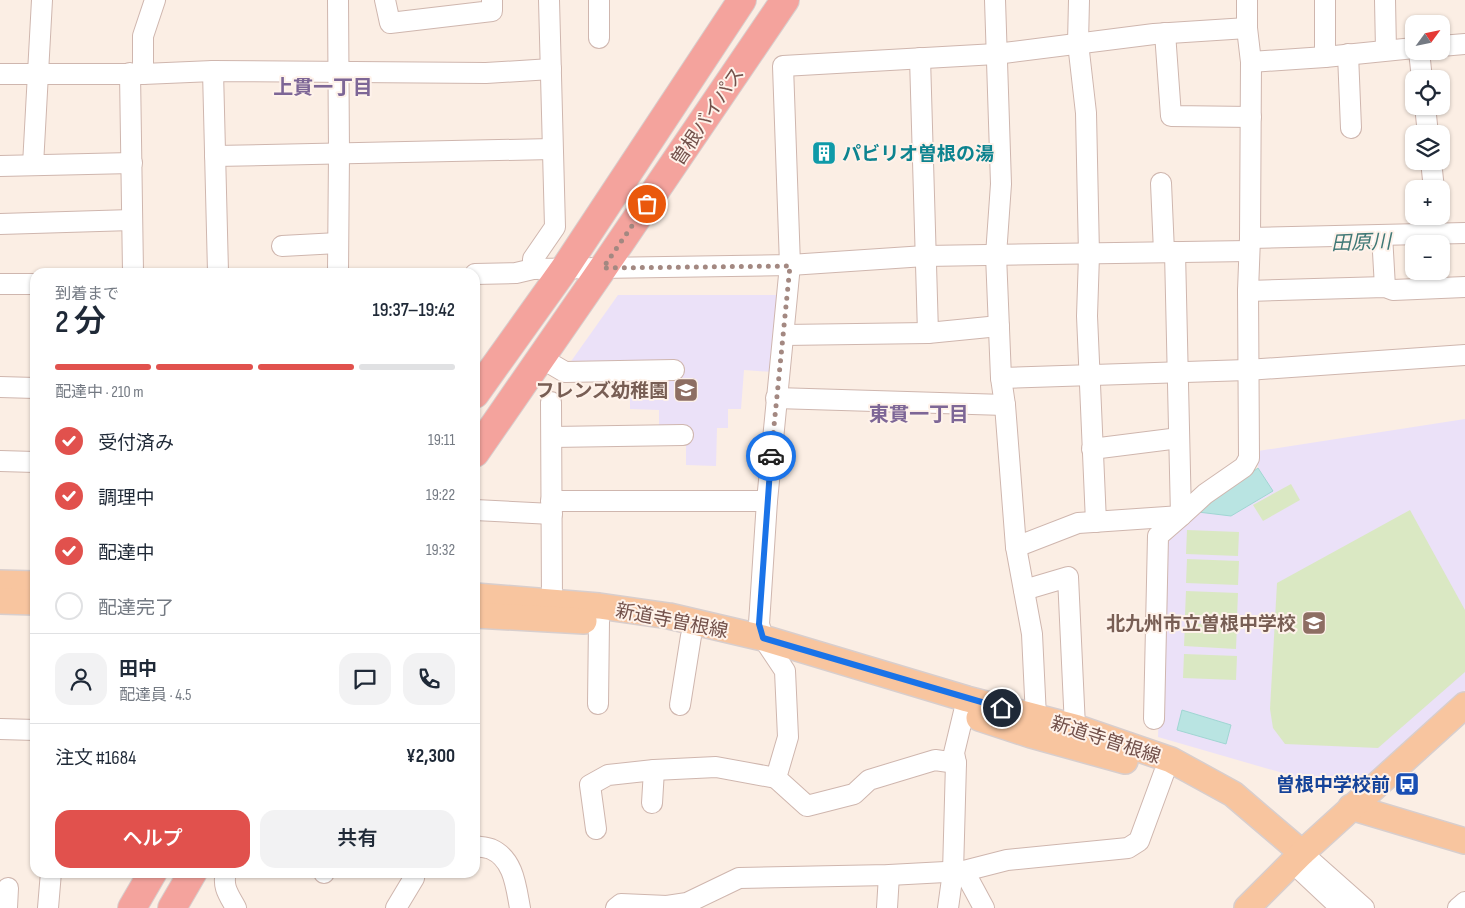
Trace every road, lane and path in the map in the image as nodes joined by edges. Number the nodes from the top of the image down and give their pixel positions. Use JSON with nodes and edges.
{"nodes":[{"id":1,"x":42,"y":0,"type":"edge"},
{"id":2,"x":155,"y":0,"type":"edge"},
{"id":3,"x":338,"y":0,"type":"edge"},
{"id":4,"x":385,"y":0,"type":"edge"},
{"id":5,"x":492,"y":0,"type":"edge"},
{"id":6,"x":549,"y":0,"type":"edge"},
{"id":7,"x":600,"y":0,"type":"edge"},
{"id":8,"x":742,"y":0,"type":"edge"},
{"id":9,"x":785,"y":0,"type":"edge"},
{"id":10,"x":995,"y":0,"type":"edge"},
{"id":11,"x":1079,"y":0,"type":"edge"},
{"id":12,"x":1247,"y":0,"type":"edge"},
{"id":13,"x":1325,"y":0,"type":"edge"},
{"id":14,"x":1385,"y":0,"type":"edge"},
{"id":15,"x":1247,"y":28,"type":"junction"},
{"id":16,"x":1165,"y":33,"type":"junction"},
{"id":17,"x":598,"y":38,"type":"dead end"},
{"id":18,"x":1078,"y":43,"type":"junction"},
{"id":19,"x":1465,"y":44,"type":"edge"},
{"id":20,"x":1450,"y":45,"type":"edge"},
{"id":21,"x":1405,"y":49,"type":"edge"},
{"id":22,"x":1386,"y":50,"type":"junction"},
{"id":23,"x":996,"y":54,"type":"junction"},
{"id":24,"x":1348,"y":54,"type":"junction"},
{"id":25,"x":1325,"y":57,"type":"junction"},
{"id":26,"x":920,"y":58,"type":"junction"},
{"id":27,"x":1251,"y":62,"type":"junction"},
{"id":28,"x":551,"y":69,"type":"junction"},
{"id":29,"x":214,"y":71,"type":"junction"},
{"id":30,"x":338,"y":72,"type":"junction"},
{"id":31,"x":137,"y":73,"type":"junction"},
{"id":32,"x":0,"y":74,"type":"edge"},
{"id":33,"x":38,"y":74,"type":"junction"},
{"id":34,"x":1251,"y":116,"type":"junction"},
{"id":35,"x":1351,"y":128,"type":"dead end"},
{"id":36,"x":552,"y":149,"type":"junction"},
{"id":37,"x":339,"y":153,"type":"junction"},
{"id":38,"x":216,"y":156,"type":"junction"},
{"id":39,"x":132,"y":163,"type":"junction"},
{"id":40,"x":33,"y":165,"type":"junction"},
{"id":41,"x":0,"y":166,"type":"edge"},
{"id":42,"x":1161,"y":183,"type":"dead end"},
{"id":43,"x":132,"y":220,"type":"junction"},
{"id":44,"x":0,"y":224,"type":"edge"},
{"id":45,"x":1438,"y":225,"type":"edge"},
{"id":46,"x":1465,"y":233,"type":"edge"},
{"id":47,"x":1382,"y":235,"type":"junction"},
{"id":48,"x":338,"y":244,"type":"junction"},
{"id":49,"x":1250,"y":245,"type":"junction"},
{"id":50,"x":282,"y":246,"type":"dead end"},
{"id":51,"x":1169,"y":252,"type":"junction"},
{"id":52,"x":996,"y":255,"type":"junction"},
{"id":53,"x":1089,"y":255,"type":"junction"},
{"id":54,"x":925,"y":256,"type":"junction"},
{"id":55,"x":790,"y":266,"type":"junction"},
{"id":56,"x":133,"y":268,"type":"edge"},
{"id":57,"x":218,"y":268,"type":"edge"},
{"id":58,"x":338,"y":268,"type":"edge"},
{"id":59,"x":565,"y":268,"type":"junction"},
{"id":60,"x":603,"y":268,"type":"junction"},
{"id":61,"x":533,"y":269,"type":"junction"},
{"id":62,"x":480,"y":274,"type":"edge"},
{"id":63,"x":0,"y":284,"type":"edge"},
{"id":64,"x":30,"y":284,"type":"edge"},
{"id":65,"x":1385,"y":287,"type":"junction"},
{"id":66,"x":1465,"y":287,"type":"edge"},
{"id":67,"x":1248,"y":291,"type":"junction"},
{"id":68,"x":999,"y":326,"type":"junction"},
{"id":69,"x":928,"y":333,"type":"junction"},
{"id":70,"x":784,"y":335,"type":"junction"},
{"id":71,"x":1465,"y":355,"type":"edge"},
{"id":72,"x":541,"y":358,"type":"junction"},
{"id":73,"x":674,"y":370,"type":"dead end"},
{"id":74,"x":1247,"y":370,"type":"junction"},
{"id":75,"x":1178,"y":372,"type":"junction"},
{"id":76,"x":1089,"y":374,"type":"junction"},
{"id":77,"x":1001,"y":378,"type":"junction"},
{"id":78,"x":0,"y":387,"type":"edge"},
{"id":79,"x":480,"y":387,"type":"edge"},
{"id":80,"x":30,"y":388,"type":"edge"},
{"id":81,"x":776,"y":398,"type":"junction"},
{"id":82,"x":551,"y":402,"type":"dead end"},
{"id":83,"x":1005,"y":405,"type":"junction"},
{"id":84,"x":683,"y":435,"type":"dead end"},
{"id":85,"x":552,"y":437,"type":"junction"},
{"id":86,"x":1179,"y":438,"type":"junction"},
{"id":87,"x":480,"y":446,"type":"edge"},
{"id":88,"x":1092,"y":449,"type":"junction"},
{"id":89,"x":0,"y":461,"type":"edge"},
{"id":90,"x":30,"y":462,"type":"edge"},
{"id":91,"x":767,"y":501,"type":"junction"},
{"id":92,"x":552,"y":507,"type":"junction"},
{"id":93,"x":480,"y":510,"type":"edge"},
{"id":94,"x":1181,"y":516,"type":"junction"},
{"id":95,"x":1096,"y":522,"type":"junction"},
{"id":96,"x":1016,"y":547,"type":"junction"},
{"id":97,"x":0,"y":583,"type":"edge"},
{"id":98,"x":30,"y":584,"type":"edge"},
{"id":99,"x":1024,"y":590,"type":"junction"},
{"id":100,"x":480,"y":596,"type":"edge"},
{"id":101,"x":0,"y":601,"type":"edge"},
{"id":102,"x":30,"y":602,"type":"edge"},
{"id":103,"x":552,"y":602,"type":"junction"},
{"id":104,"x":480,"y":615,"type":"edge"},
{"id":105,"x":599,"y":621,"type":"junction"},
{"id":106,"x":691,"y":636,"type":"junction"},
{"id":107,"x":768,"y":648,"type":"junction"},
{"id":108,"x":598,"y":704,"type":"dead end"},
{"id":109,"x":680,"y":705,"type":"dead end"},
{"id":110,"x":1465,"y":705,"type":"edge"},
{"id":111,"x":966,"y":706,"type":"junction"},
{"id":112,"x":1154,"y":720,"type":"dead end"},
{"id":113,"x":1034,"y":726,"type":"junction"},
{"id":114,"x":1075,"y":727,"type":"junction"},
{"id":115,"x":0,"y":729,"type":"edge"},
{"id":116,"x":30,"y":730,"type":"edge"},
{"id":117,"x":956,"y":764,"type":"junction"},
{"id":118,"x":654,"y":770,"type":"junction"},
{"id":119,"x":1164,"y":773,"type":"junction"},
{"id":120,"x":776,"y":778,"type":"junction"},
{"id":121,"x":652,"y":803,"type":"dead end"},
{"id":122,"x":1351,"y":807,"type":"junction"},
{"id":123,"x":596,"y":829,"type":"dead end"},
{"id":124,"x":1465,"y":841,"type":"edge"},
{"id":125,"x":480,"y":847,"type":"edge"},
{"id":126,"x":1297,"y":858,"type":"junction"},
{"id":127,"x":958,"y":871,"type":"junction"},
{"id":128,"x":889,"y":875,"type":"junction"},
{"id":129,"x":50,"y":878,"type":"edge"},
{"id":130,"x":150,"y":878,"type":"edge"},
{"id":131,"x":190,"y":878,"type":"edge"},
{"id":132,"x":224,"y":878,"type":"edge"},
{"id":133,"x":414,"y":878,"type":"edge"},
{"id":134,"x":8,"y":888,"type":"dead end"},
{"id":135,"x":1465,"y":902,"type":"edge"},
{"id":136,"x":7,"y":908,"type":"edge"},
{"id":137,"x":48,"y":908,"type":"edge"},
{"id":138,"x":132,"y":908,"type":"edge"},
{"id":139,"x":172,"y":908,"type":"edge"},
{"id":140,"x":236,"y":908,"type":"edge"},
{"id":141,"x":396,"y":908,"type":"edge"},
{"id":142,"x":520,"y":908,"type":"edge"},
{"id":143,"x":616,"y":908,"type":"edge"},
{"id":144,"x":887,"y":908,"type":"edge"},
{"id":145,"x":948,"y":908,"type":"edge"},
{"id":146,"x":984,"y":908,"type":"edge"},
{"id":147,"x":1247,"y":908,"type":"edge"},
{"id":148,"x":1341,"y":908,"type":"edge"},
{"id":149,"x":1364,"y":908,"type":"edge"},
{"id":150,"x":1458,"y":908,"type":"edge"}],
"edges":[{"from":1,"to":33,"type":"street"},
{"from":2,"to":31,"type":"street"},
{"from":3,"to":30,"type":"street"},
{"from":4,"to":5,"type":"street"},
{"from":6,"to":28,"type":"street"},
{"from":7,"to":17,"type":"street"},
{"from":8,"to":59,"type":"highway","name":"曽根バイパス"},
{"from":9,"to":60,"type":"highway","name":"曽根バイパス"},
{"from":10,"to":23,"type":"street"},
{"from":11,"to":18,"type":"street"},
{"from":12,"to":15,"type":"street"},
{"from":13,"to":25,"type":"street"},
{"from":14,"to":22,"type":"street"},
{"from":15,"to":16,"type":"street"},
{"from":15,"to":27,"type":"street"},
{"from":16,"to":18,"type":"street"},
{"from":16,"to":34,"type":"street"},
{"from":18,"to":23,"type":"street"},
{"from":18,"to":53,"type":"street"},
{"from":19,"to":20,"type":"street"},
{"from":21,"to":22,"type":"street"},
{"from":22,"to":24,"type":"street"},
{"from":23,"to":26,"type":"street"},
{"from":23,"to":52,"type":"street"},
{"from":24,"to":25,"type":"street"},
{"from":24,"to":35,"type":"street"},
{"from":25,"to":27,"type":"street"},
{"from":26,"to":54,"type":"street"},
{"from":26,"to":55,"type":"street"},
{"from":27,"to":34,"type":"street"},
{"from":28,"to":30,"type":"street"},
{"from":28,"to":36,"type":"street"},
{"from":29,"to":30,"type":"street"},
{"from":29,"to":31,"type":"street"},
{"from":29,"to":38,"type":"street"},
{"from":30,"to":37,"type":"street"},
{"from":31,"to":33,"type":"street"},
{"from":31,"to":39,"type":"street"},
{"from":32,"to":33,"type":"street"},
{"from":33,"to":40,"type":"street"},
{"from":34,"to":49,"type":"street"},
{"from":36,"to":37,"type":"street"},
{"from":36,"to":61,"type":"street"},
{"from":37,"to":38,"type":"street"},
{"from":37,"to":48,"type":"street"},
{"from":38,"to":57,"type":"street"},
{"from":39,"to":40,"type":"street"},
{"from":39,"to":43,"type":"street"},
{"from":40,"to":41,"type":"street"},
{"from":42,"to":51,"type":"street"},
{"from":43,"to":44,"type":"street"},
{"from":43,"to":56,"type":"street"},
{"from":45,"to":46,"type":"street"},
{"from":45,"to":47,"type":"street"},
{"from":47,"to":49,"type":"street"},
{"from":47,"to":65,"type":"street"},
{"from":48,"to":50,"type":"street"},
{"from":48,"to":58,"type":"street"},
{"from":49,"to":51,"type":"street"},
{"from":49,"to":67,"type":"street"},
{"from":51,"to":53,"type":"street"},
{"from":51,"to":75,"type":"street"},
{"from":52,"to":53,"type":"street"},
{"from":52,"to":54,"type":"street"},
{"from":52,"to":68,"type":"street"},
{"from":53,"to":76,"type":"street"},
{"from":54,"to":55,"type":"street"},
{"from":54,"to":69,"type":"street"},
{"from":55,"to":60,"type":"street"},
{"from":55,"to":70,"type":"street"},
{"from":59,"to":60,"type":"street"},
{"from":59,"to":61,"type":"street"},
{"from":59,"to":79,"type":"highway","name":"曽根バイパス"},
{"from":60,"to":72,"type":"highway","name":"曽根バイパス"},
{"from":61,"to":62,"type":"street"},
{"from":63,"to":64,"type":"street"},
{"from":65,"to":66,"type":"street"},
{"from":65,"to":67,"type":"street"},
{"from":67,"to":74,"type":"street"},
{"from":68,"to":69,"type":"street"},
{"from":68,"to":77,"type":"street"},
{"from":69,"to":70,"type":"street"},
{"from":70,"to":81,"type":"street"},
{"from":71,"to":74,"type":"street"},
{"from":72,"to":73,"type":"street"},
{"from":72,"to":87,"type":"highway","name":"曽根バイパス"},
{"from":74,"to":75,"type":"street"},
{"from":74,"to":94,"type":"street"},
{"from":75,"to":76,"type":"street"},
{"from":75,"to":86,"type":"street"},
{"from":76,"to":77,"type":"street"},
{"from":76,"to":88,"type":"street"},
{"from":77,"to":83,"type":"street"},
{"from":78,"to":80,"type":"street"},
{"from":81,"to":83,"type":"street"},
{"from":81,"to":91,"type":"street"},
{"from":82,"to":85,"type":"street"},
{"from":83,"to":96,"type":"street"},
{"from":84,"to":85,"type":"street"},
{"from":85,"to":92,"type":"street"},
{"from":86,"to":88,"type":"street"},
{"from":86,"to":94,"type":"street"},
{"from":88,"to":95,"type":"street"},
{"from":89,"to":90,"type":"street"},
{"from":91,"to":92,"type":"street"},
{"from":91,"to":107,"type":"street"},
{"from":92,"to":93,"type":"street"},
{"from":92,"to":103,"type":"street"},
{"from":94,"to":95,"type":"street"},
{"from":94,"to":112,"type":"street"},
{"from":95,"to":96,"type":"street"},
{"from":96,"to":99,"type":"street"},
{"from":97,"to":98,"type":"main road"},
{"from":99,"to":113,"type":"street"},
{"from":99,"to":114,"type":"street"},
{"from":100,"to":103,"type":"main road","name":"新道寺曽根線"},
{"from":101,"to":102,"type":"main road"},
{"from":103,"to":107,"type":"main road","name":"新道寺曽根線"},
{"from":104,"to":105,"type":"main road","name":"新道寺曽根線"},
{"from":105,"to":106,"type":"main road","name":"新道寺曽根線"},
{"from":105,"to":108,"type":"street"},
{"from":106,"to":107,"type":"main road","name":"新道寺曽根線"},
{"from":106,"to":109,"type":"street"},
{"from":107,"to":111,"type":"main road","name":"新道寺曽根線"},
{"from":107,"to":120,"type":"street"},
{"from":110,"to":122,"type":"main road"},
{"from":111,"to":113,"type":"main road","name":"新道寺曽根線"},
{"from":111,"to":117,"type":"street"},
{"from":113,"to":114,"type":"main road","name":"新道寺曽根線"},
{"from":113,"to":119,"type":"main road","name":"新道寺曽根線"},
{"from":114,"to":126,"type":"main road","name":"新道寺曽根線"},
{"from":115,"to":116,"type":"street"},
{"from":117,"to":120,"type":"street"},
{"from":117,"to":127,"type":"street"},
{"from":118,"to":120,"type":"street"},
{"from":118,"to":121,"type":"street"},
{"from":118,"to":123,"type":"street"},
{"from":119,"to":126,"type":"main road","name":"新道寺曽根線"},
{"from":119,"to":127,"type":"street"},
{"from":122,"to":124,"type":"main road"},
{"from":122,"to":126,"type":"main road"},
{"from":125,"to":142,"type":"street"},
{"from":126,"to":147,"type":"main road"},
{"from":126,"to":148,"type":"street"},
{"from":126,"to":149,"type":"street"},
{"from":127,"to":128,"type":"street"},
{"from":127,"to":145,"type":"street"},
{"from":127,"to":146,"type":"street"},
{"from":128,"to":143,"type":"street"},
{"from":128,"to":144,"type":"street"},
{"from":129,"to":137,"type":"street"},
{"from":130,"to":138,"type":"highway"},
{"from":131,"to":139,"type":"highway"},
{"from":132,"to":140,"type":"street"},
{"from":133,"to":141,"type":"street"},
{"from":134,"to":136,"type":"street"},
{"from":135,"to":150,"type":"street"}]}
